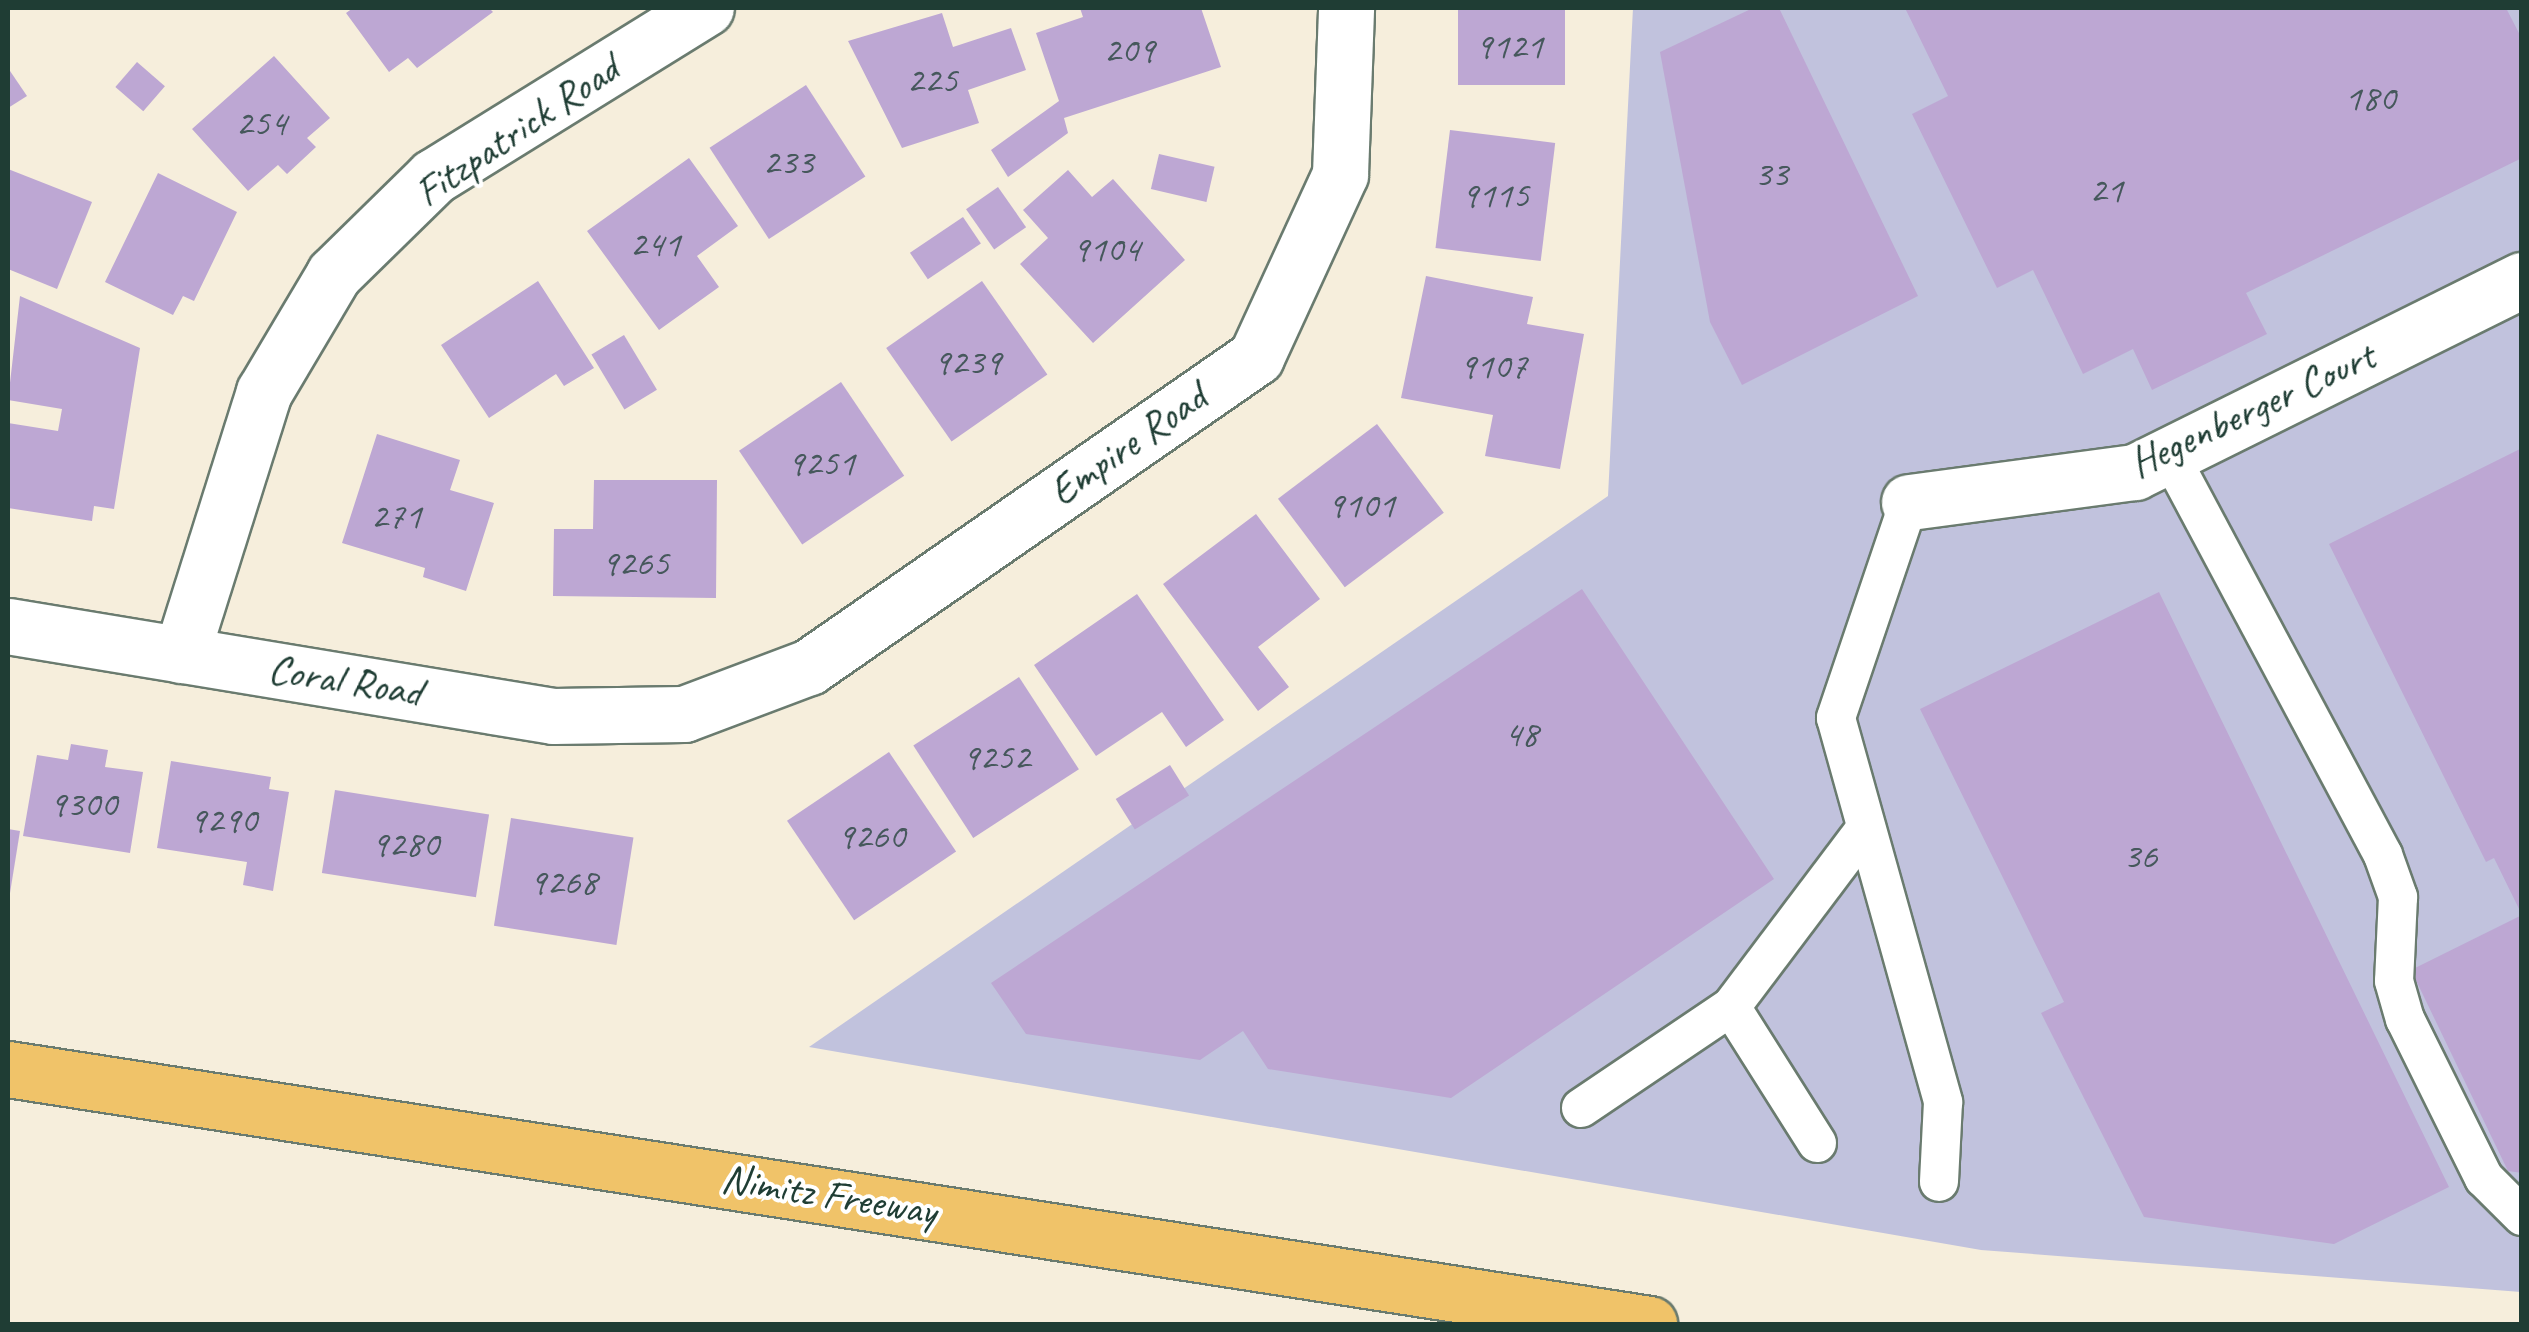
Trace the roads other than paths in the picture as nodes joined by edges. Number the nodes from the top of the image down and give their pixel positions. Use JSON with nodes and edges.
{"nodes":[{"id":1,"x":706,"y":8,"type":"edge"},
{"id":2,"x":1346,"y":8,"type":"edge"},
{"id":3,"x":2522,"y":280,"type":"edge"},
{"id":4,"x":2170,"y":456,"type":"junction"},
{"id":5,"x":1908,"y":502,"type":"joint"},
{"id":6,"x":8,"y":626,"type":"edge"},
{"id":7,"x":181,"y":654,"type":"junction"},
{"id":8,"x":684,"y":714,"type":"joint"},
{"id":9,"x":1866,"y":828,"type":"junction"},
{"id":10,"x":1731,"y":1007,"type":"junction"},
{"id":11,"x":8,"y":1069,"type":"edge"},
{"id":12,"x":1581,"y":1108,"type":"dead end"},
{"id":13,"x":1817,"y":1143,"type":"dead end"},
{"id":14,"x":1939,"y":1182,"type":"dead end"},
{"id":15,"x":2522,"y":1216,"type":"edge"},
{"id":16,"x":1650,"y":1324,"type":"edge"}],
"edges":[{"from":1,"to":7,"type":"street","name":"Fitzpatrick Road"},
{"from":2,"to":8,"type":"street","name":"Empire Road"},
{"from":3,"to":4,"type":"street","name":"Hegenberger Court"},
{"from":4,"to":5,"type":"street","name":"Hegenberger Court"},
{"from":4,"to":15,"type":"lane"},
{"from":5,"to":9,"type":"lane"},
{"from":6,"to":7,"type":"street","name":"Coral Road"},
{"from":7,"to":8,"type":"street","name":"Coral Road"},
{"from":9,"to":10,"type":"lane"},
{"from":9,"to":14,"type":"lane"},
{"from":10,"to":12,"type":"lane"},
{"from":10,"to":13,"type":"lane"},
{"from":11,"to":16,"type":"highway","name":"Nimitz Freeway"}]}
